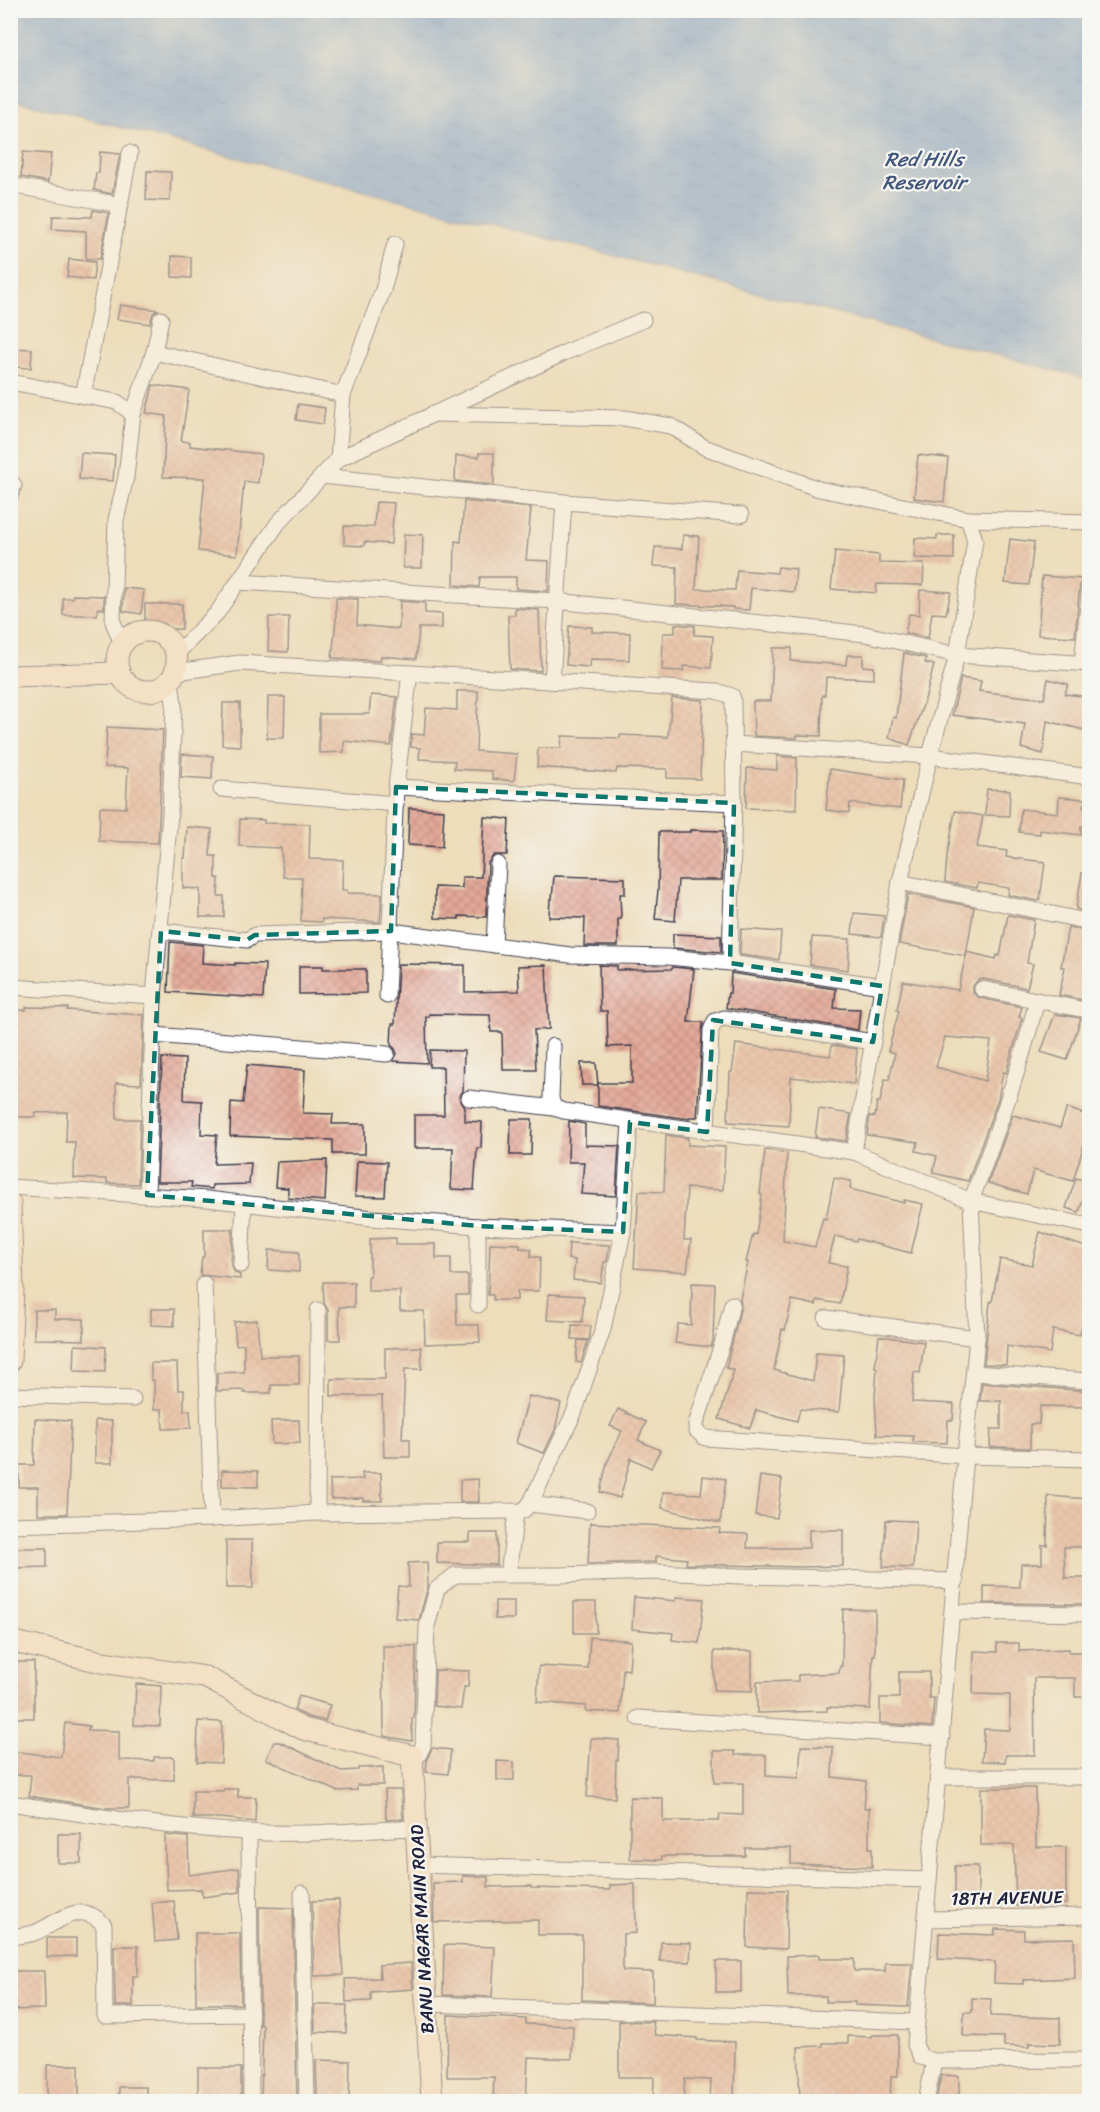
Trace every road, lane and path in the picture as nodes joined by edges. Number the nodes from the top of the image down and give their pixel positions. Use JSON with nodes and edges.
{"nodes":[{"id":1,"x":130,"y":153,"type":"dead end"},
{"id":2,"x":10,"y":185,"type":"edge"},
{"id":3,"x":121,"y":205,"type":"junction"},
{"id":4,"x":395,"y":244,"type":"dead end"},
{"id":5,"x":161,"y":319,"type":"dead end"},
{"id":6,"x":643,"y":320,"type":"dead end"},
{"id":7,"x":154,"y":352,"type":"junction"},
{"id":8,"x":10,"y":382,"type":"edge"},
{"id":9,"x":343,"y":395,"type":"junction"},
{"id":10,"x":84,"y":396,"type":"junction"},
{"id":11,"x":133,"y":414,"type":"junction"},
{"id":12,"x":432,"y":414,"type":"junction"},
{"id":13,"x":338,"y":459,"type":"junction"},
{"id":14,"x":322,"y":476,"type":"junction"},
{"id":15,"x":564,"y":501,"type":"junction"},
{"id":16,"x":1089,"y":513,"type":"edge"},
{"id":17,"x":741,"y":515,"type":"dead end"},
{"id":18,"x":968,"y":519,"type":"junction"},
{"id":19,"x":1089,"y":522,"type":"edge"},
{"id":20,"x":1089,"y":527,"type":"edge"},
{"id":21,"x":238,"y":582,"type":"junction"},
{"id":22,"x":1089,"y":585,"type":"edge"},
{"id":23,"x":556,"y":602,"type":"junction"},
{"id":24,"x":122,"y":644,"type":"junction"},
{"id":25,"x":957,"y":655,"type":"junction"},
{"id":26,"x":1086,"y":664,"type":"edge"},
{"id":27,"x":175,"y":668,"type":"junction"},
{"id":28,"x":119,"y":673,"type":"junction"},
{"id":29,"x":410,"y":673,"type":"junction"},
{"id":30,"x":10,"y":676,"type":"edge"},
{"id":31,"x":552,"y":681,"type":"junction"},
{"id":32,"x":733,"y":744,"type":"junction"},
{"id":33,"x":930,"y":756,"type":"junction"},
{"id":34,"x":1089,"y":777,"type":"edge"},
{"id":35,"x":396,"y":787,"type":"junction"},
{"id":36,"x":221,"y":789,"type":"dead end"},
{"id":37,"x":734,"y":803,"type":"junction"},
{"id":38,"x":396,"y":804,"type":"junction"},
{"id":39,"x":498,"y":864,"type":"dead end"},
{"id":40,"x":900,"y":882,"type":"junction"},
{"id":41,"x":1089,"y":922,"type":"edge"},
{"id":42,"x":161,"y":931,"type":"junction"},
{"id":43,"x":391,"y":931,"type":"junction"},
{"id":44,"x":494,"y":945,"type":"junction"},
{"id":45,"x":730,"y":963,"type":"junction"},
{"id":46,"x":882,"y":986,"type":"junction"},
{"id":47,"x":10,"y":987,"type":"edge"},
{"id":48,"x":982,"y":989,"type":"dead end"},
{"id":49,"x":154,"y":996,"type":"junction"},
{"id":50,"x":387,"y":996,"type":"dead end"},
{"id":51,"x":1037,"y":1000,"type":"junction"},
{"id":52,"x":1080,"y":1009,"type":"dead end"},
{"id":53,"x":153,"y":1035,"type":"junction"},
{"id":54,"x":873,"y":1042,"type":"junction"},
{"id":55,"x":553,"y":1046,"type":"dead end"},
{"id":56,"x":387,"y":1054,"type":"dead end"},
{"id":57,"x":470,"y":1098,"type":"dead end"},
{"id":58,"x":554,"y":1108,"type":"junction"},
{"id":59,"x":630,"y":1122,"type":"junction"},
{"id":60,"x":707,"y":1132,"type":"junction"},
{"id":61,"x":854,"y":1152,"type":"junction"},
{"id":62,"x":10,"y":1187,"type":"edge"},
{"id":63,"x":147,"y":1195,"type":"junction"},
{"id":64,"x":971,"y":1201,"type":"junction"},
{"id":65,"x":244,"y":1203,"type":"junction"},
{"id":66,"x":11,"y":1205,"type":"edge"},
{"id":67,"x":478,"y":1226,"type":"junction"},
{"id":68,"x":1089,"y":1226,"type":"edge"},
{"id":69,"x":623,"y":1232,"type":"junction"},
{"id":70,"x":241,"y":1265,"type":"dead end"},
{"id":71,"x":204,"y":1284,"type":"dead end"},
{"id":72,"x":12,"y":1289,"type":"edge"},
{"id":73,"x":732,"y":1304,"type":"dead end"},
{"id":74,"x":478,"y":1305,"type":"dead end"},
{"id":75,"x":318,"y":1310,"type":"dead end"},
{"id":76,"x":826,"y":1318,"type":"dead end"},
{"id":77,"x":977,"y":1338,"type":"junction"},
{"id":78,"x":10,"y":1361,"type":"edge"},
{"id":79,"x":974,"y":1373,"type":"junction"},
{"id":80,"x":1089,"y":1381,"type":"edge"},
{"id":81,"x":10,"y":1395,"type":"edge"},
{"id":82,"x":133,"y":1399,"type":"dead end"},
{"id":83,"x":965,"y":1456,"type":"junction"},
{"id":84,"x":1089,"y":1459,"type":"edge"},
{"id":85,"x":530,"y":1504,"type":"junction"},
{"id":86,"x":587,"y":1511,"type":"dead end"},
{"id":87,"x":516,"y":1512,"type":"junction"},
{"id":88,"x":317,"y":1513,"type":"junction"},
{"id":89,"x":212,"y":1519,"type":"junction"},
{"id":90,"x":10,"y":1525,"type":"edge"},
{"id":91,"x":508,"y":1575,"type":"junction"},
{"id":92,"x":956,"y":1581,"type":"junction"},
{"id":93,"x":953,"y":1612,"type":"junction"},
{"id":94,"x":1089,"y":1614,"type":"edge"},
{"id":95,"x":10,"y":1641,"type":"edge"},
{"id":96,"x":638,"y":1719,"type":"dead end"},
{"id":97,"x":942,"y":1737,"type":"junction"},
{"id":98,"x":412,"y":1756,"type":"junction"},
{"id":99,"x":939,"y":1777,"type":"junction"},
{"id":100,"x":1089,"y":1777,"type":"edge"},
{"id":101,"x":10,"y":1803,"type":"edge"},
{"id":102,"x":416,"y":1828,"type":"junction"},
{"id":103,"x":249,"y":1833,"type":"junction"},
{"id":104,"x":418,"y":1865,"type":"junction"},
{"id":105,"x":930,"y":1880,"type":"junction"},
{"id":106,"x":302,"y":1893,"type":"dead end"},
{"id":107,"x":1089,"y":1916,"type":"edge"},
{"id":108,"x":926,"y":1919,"type":"junction"},
{"id":109,"x":10,"y":1937,"type":"edge"},
{"id":110,"x":426,"y":2004,"type":"junction"},
{"id":111,"x":251,"y":2014,"type":"junction"},
{"id":112,"x":917,"y":2022,"type":"junction"},
{"id":113,"x":1089,"y":2060,"type":"edge"},
{"id":114,"x":934,"y":2061,"type":"junction"},
{"id":115,"x":251,"y":2102,"type":"edge"},
{"id":116,"x":307,"y":2102,"type":"edge"},
{"id":117,"x":432,"y":2102,"type":"edge"},
{"id":118,"x":926,"y":2102,"type":"edge"}],
"edges":[{"from":1,"to":3,"type":"street"},
{"from":2,"to":3,"type":"street"},
{"from":3,"to":10,"type":"street"},
{"from":4,"to":9,"type":"street"},
{"from":5,"to":7,"type":"street"},
{"from":6,"to":12,"type":"street"},
{"from":7,"to":9,"type":"street"},
{"from":7,"to":11,"type":"street"},
{"from":8,"to":10,"type":"street"},
{"from":9,"to":13,"type":"street"},
{"from":10,"to":11,"type":"street"},
{"from":11,"to":24,"type":"street"},
{"from":12,"to":13,"type":"street"},
{"from":12,"to":18,"type":"street"},
{"from":13,"to":14,"type":"street"},
{"from":14,"to":15,"type":"street"},
{"from":14,"to":21,"type":"street"},
{"from":15,"to":17,"type":"street"},
{"from":15,"to":23,"type":"street"},
{"from":16,"to":19,"type":"street"},
{"from":18,"to":19,"type":"street"},
{"from":18,"to":25,"type":"street"},
{"from":19,"to":20,"type":"street"},
{"from":21,"to":23,"type":"street"},
{"from":21,"to":27,"type":"street"},
{"from":22,"to":26,"type":"street"},
{"from":23,"to":25,"type":"street"},
{"from":23,"to":31,"type":"street"},
{"from":24,"to":27,"type":"street"},
{"from":24,"to":28,"type":"street"},
{"from":25,"to":26,"type":"street"},
{"from":25,"to":33,"type":"street"},
{"from":27,"to":28,"type":"street"},
{"from":27,"to":29,"type":"street"},
{"from":27,"to":42,"type":"street"},
{"from":28,"to":30,"type":"street"},
{"from":29,"to":31,"type":"street"},
{"from":29,"to":35,"type":"street"},
{"from":31,"to":32,"type":"street"},
{"from":32,"to":33,"type":"street"},
{"from":32,"to":37,"type":"street"},
{"from":33,"to":34,"type":"street"},
{"from":33,"to":40,"type":"street"},
{"from":35,"to":37,"type":"street"},
{"from":35,"to":38,"type":"street"},
{"from":36,"to":38,"type":"street"},
{"from":37,"to":45,"type":"street"},
{"from":38,"to":43,"type":"street"},
{"from":39,"to":44,"type":"street"},
{"from":40,"to":41,"type":"street"},
{"from":40,"to":46,"type":"street"},
{"from":42,"to":43,"type":"street"},
{"from":42,"to":49,"type":"street"},
{"from":43,"to":44,"type":"street"},
{"from":43,"to":50,"type":"street"},
{"from":44,"to":45,"type":"street"},
{"from":45,"to":46,"type":"street"},
{"from":46,"to":54,"type":"street"},
{"from":47,"to":49,"type":"street"},
{"from":48,"to":51,"type":"street"},
{"from":49,"to":53,"type":"street"},
{"from":51,"to":52,"type":"street"},
{"from":51,"to":64,"type":"street"},
{"from":53,"to":56,"type":"street"},
{"from":53,"to":63,"type":"street"},
{"from":54,"to":60,"type":"street"},
{"from":54,"to":61,"type":"street"},
{"from":55,"to":58,"type":"street"},
{"from":57,"to":58,"type":"street"},
{"from":58,"to":59,"type":"street"},
{"from":59,"to":60,"type":"street"},
{"from":59,"to":69,"type":"street"},
{"from":60,"to":61,"type":"street"},
{"from":61,"to":64,"type":"street"},
{"from":62,"to":63,"type":"street"},
{"from":63,"to":65,"type":"street"},
{"from":64,"to":68,"type":"street"},
{"from":64,"to":77,"type":"street"},
{"from":65,"to":67,"type":"street"},
{"from":65,"to":70,"type":"street"},
{"from":66,"to":72,"type":"street"},
{"from":67,"to":69,"type":"street"},
{"from":67,"to":74,"type":"street"},
{"from":69,"to":85,"type":"street"},
{"from":71,"to":89,"type":"street"},
{"from":72,"to":78,"type":"street"},
{"from":73,"to":83,"type":"street"},
{"from":75,"to":88,"type":"street"},
{"from":76,"to":77,"type":"street"},
{"from":77,"to":79,"type":"street"},
{"from":79,"to":80,"type":"street"},
{"from":79,"to":83,"type":"street"},
{"from":81,"to":82,"type":"street"},
{"from":83,"to":84,"type":"street"},
{"from":83,"to":92,"type":"street"},
{"from":85,"to":86,"type":"street"},
{"from":85,"to":87,"type":"street"},
{"from":87,"to":88,"type":"street"},
{"from":87,"to":91,"type":"street"},
{"from":88,"to":89,"type":"street"},
{"from":89,"to":90,"type":"street"},
{"from":91,"to":92,"type":"street"},
{"from":91,"to":98,"type":"street"},
{"from":92,"to":93,"type":"street"},
{"from":93,"to":94,"type":"street"},
{"from":93,"to":97,"type":"street"},
{"from":95,"to":98,"type":"street"},
{"from":96,"to":97,"type":"street"},
{"from":97,"to":99,"type":"street"},
{"from":98,"to":102,"type":"street","name":"BANU NAGAR MAIN ROAD"},
{"from":99,"to":100,"type":"street"},
{"from":99,"to":105,"type":"street"},
{"from":101,"to":103,"type":"street"},
{"from":102,"to":103,"type":"street"},
{"from":102,"to":104,"type":"street","name":"BANU NAGAR MAIN ROAD"},
{"from":103,"to":111,"type":"street"},
{"from":104,"to":105,"type":"street"},
{"from":104,"to":110,"type":"street","name":"BANU NAGAR MAIN ROAD"},
{"from":105,"to":108,"type":"street"},
{"from":106,"to":116,"type":"street"},
{"from":107,"to":108,"type":"street","name":"18TH AVENUE"},
{"from":108,"to":112,"type":"street"},
{"from":109,"to":111,"type":"street"},
{"from":110,"to":112,"type":"street"},
{"from":110,"to":117,"type":"street","name":"BANU NAGAR MAIN ROAD"},
{"from":111,"to":115,"type":"street"},
{"from":112,"to":114,"type":"street"},
{"from":113,"to":114,"type":"street"},
{"from":114,"to":118,"type":"street"}]}
